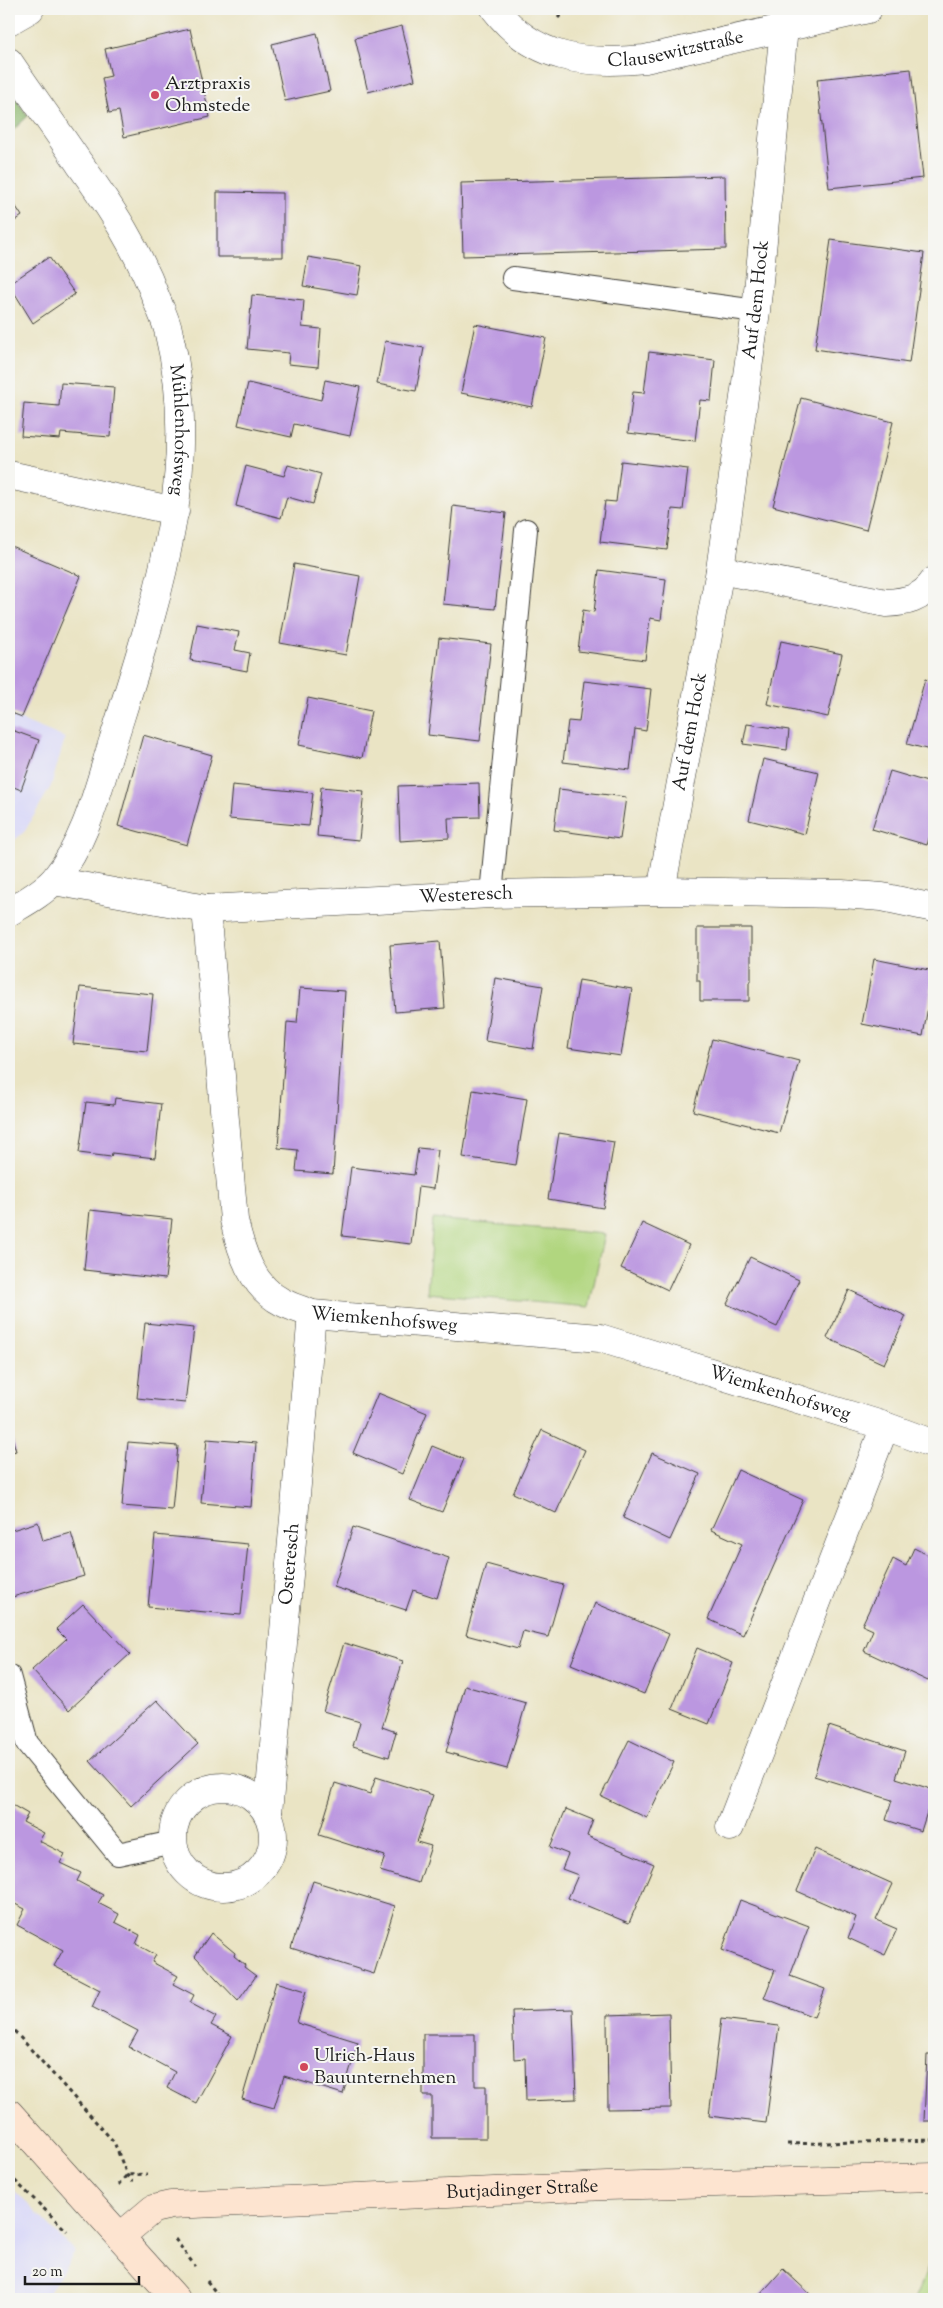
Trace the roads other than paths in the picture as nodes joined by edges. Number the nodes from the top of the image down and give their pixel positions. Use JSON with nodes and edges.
{"nodes":[{"id":1,"x":30,"y":9,"type":"edge"},
{"id":2,"x":495,"y":9,"type":"edge"},
{"id":3,"x":868,"y":9,"type":"edge"},
{"id":4,"x":9,"y":21,"type":"edge"},
{"id":5,"x":784,"y":28,"type":"junction"},
{"id":6,"x":9,"y":62,"type":"edge"},
{"id":7,"x":513,"y":278,"type":"dead end"},
{"id":8,"x":756,"y":311,"type":"junction"},
{"id":9,"x":9,"y":475,"type":"edge"},
{"id":10,"x":175,"y":511,"type":"junction"},
{"id":11,"x":526,"y":530,"type":"dead end"},
{"id":12,"x":720,"y":570,"type":"junction"},
{"id":13,"x":934,"y":581,"type":"edge"},
{"id":14,"x":54,"y":881,"type":"junction"},
{"id":15,"x":661,"y":891,"type":"junction"},
{"id":16,"x":491,"y":894,"type":"junction"},
{"id":17,"x":934,"y":908,"type":"edge"},
{"id":18,"x":206,"y":909,"type":"junction"},
{"id":19,"x":9,"y":912,"type":"edge"},
{"id":20,"x":312,"y":1314,"type":"junction"},
{"id":21,"x":885,"y":1426,"type":"junction"},
{"id":22,"x":934,"y":1444,"type":"edge"},
{"id":23,"x":9,"y":1676,"type":"edge"},
{"id":24,"x":268,"y":1813,"type":"junction"},
{"id":25,"x":730,"y":1827,"type":"dead end"},
{"id":26,"x":173,"y":1842,"type":"junction"},
{"id":27,"x":9,"y":2113,"type":"edge"},
{"id":28,"x":934,"y":2177,"type":"edge"},
{"id":29,"x":121,"y":2236,"type":"junction"},
{"id":30,"x":176,"y":2299,"type":"edge"}],
"edges":[{"from":1,"to":4,"type":"street"},
{"from":2,"to":5,"type":"street","name":"Clausewitzstraße"},
{"from":3,"to":5,"type":"street","name":"Clausewitzstraße"},
{"from":5,"to":8,"type":"street","name":"Auf dem Hock"},
{"from":6,"to":10,"type":"street","name":"Mühlenhofsweg"},
{"from":7,"to":8,"type":"lane"},
{"from":8,"to":12,"type":"street","name":"Auf dem Hock"},
{"from":9,"to":10,"type":"street"},
{"from":10,"to":14,"type":"street","name":"Mühlenhofsweg"},
{"from":11,"to":16,"type":"lane"},
{"from":12,"to":13,"type":"street"},
{"from":12,"to":15,"type":"street","name":"Auf dem Hock"},
{"from":14,"to":18,"type":"street","name":"Westeresch"},
{"from":14,"to":19,"type":"street"},
{"from":15,"to":16,"type":"street","name":"Westeresch"},
{"from":15,"to":17,"type":"street","name":"Westeresch"},
{"from":16,"to":18,"type":"street","name":"Westeresch"},
{"from":18,"to":20,"type":"street","name":"Wiemkenhofsweg"},
{"from":20,"to":21,"type":"street","name":"Wiemkenhofsweg"},
{"from":20,"to":24,"type":"street","name":"Osteresch"},
{"from":21,"to":22,"type":"street","name":"Wiemkenhofsweg"},
{"from":21,"to":25,"type":"street"},
{"from":23,"to":26,"type":"lane"},
{"from":24,"to":26,"type":"street"},
{"from":24,"to":26,"type":"street","name":"Osteresch"},
{"from":27,"to":29,"type":"street"},
{"from":28,"to":29,"type":"street","name":"Butjadinger Straße"},
{"from":29,"to":30,"type":"street"}]}
